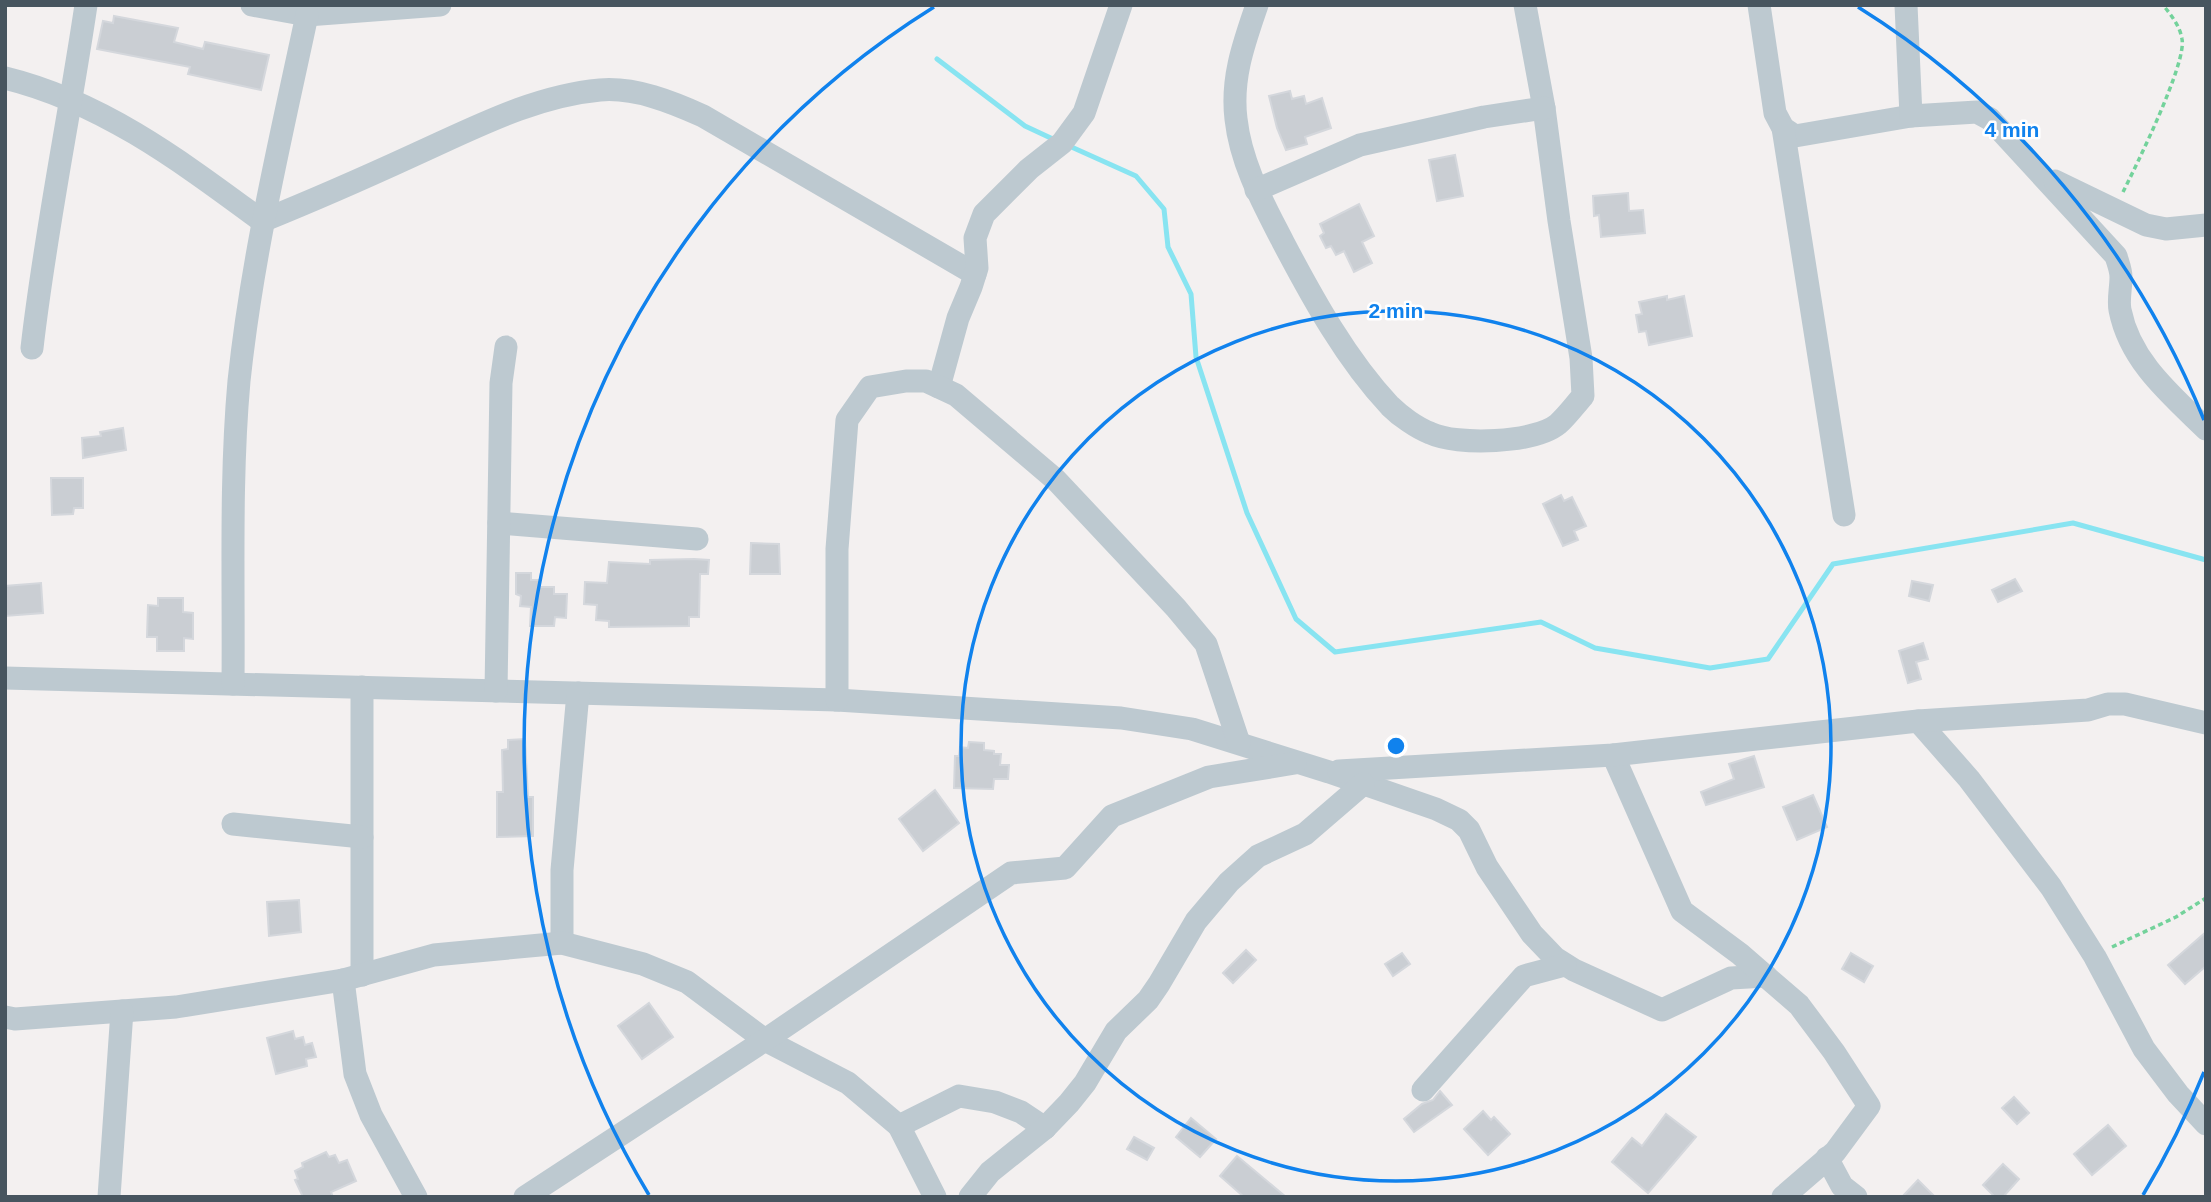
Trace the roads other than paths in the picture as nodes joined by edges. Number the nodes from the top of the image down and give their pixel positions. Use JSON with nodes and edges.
{"nodes":[{"id":1,"x":86,"y":5,"type":"edge"},
{"id":2,"x":253,"y":5,"type":"edge"},
{"id":3,"x":440,"y":5,"type":"edge"},
{"id":4,"x":1121,"y":5,"type":"edge"},
{"id":5,"x":1257,"y":5,"type":"edge"},
{"id":6,"x":1525,"y":5,"type":"edge"},
{"id":7,"x":1759,"y":5,"type":"edge"},
{"id":8,"x":1906,"y":5,"type":"edge"},
{"id":9,"x":306,"y":15,"type":"junction"},
{"id":10,"x":5,"y":78,"type":"edge"},
{"id":11,"x":72,"y":100,"type":"junction"},
{"id":12,"x":1544,"y":108,"type":"junction"},
{"id":13,"x":1911,"y":116,"type":"junction"},
{"id":14,"x":1783,"y":128,"type":"junction"},
{"id":15,"x":2043,"y":174,"type":"junction"},
{"id":16,"x":1256,"y":190,"type":"junction"},
{"id":17,"x":262,"y":221,"type":"junction"},
{"id":18,"x":2206,"y":225,"type":"edge"},
{"id":19,"x":975,"y":274,"type":"junction"},
{"id":20,"x":32,"y":348,"type":"dead end"},
{"id":21,"x":506,"y":348,"type":"dead end"},
{"id":22,"x":939,"y":387,"type":"junction"},
{"id":23,"x":2206,"y":429,"type":"edge"},
{"id":24,"x":1844,"y":515,"type":"dead end"},
{"id":25,"x":499,"y":523,"type":"junction"},
{"id":26,"x":697,"y":539,"type":"dead end"},
{"id":27,"x":5,"y":678,"type":"edge"},
{"id":28,"x":233,"y":684,"type":"junction"},
{"id":29,"x":362,"y":687,"type":"junction"},
{"id":30,"x":496,"y":691,"type":"junction"},
{"id":31,"x":578,"y":693,"type":"junction"},
{"id":32,"x":837,"y":699,"type":"junction"},
{"id":33,"x":1918,"y":721,"type":"junction"},
{"id":34,"x":2206,"y":723,"type":"edge"},
{"id":35,"x":1239,"y":743,"type":"junction"},
{"id":36,"x":1613,"y":755,"type":"junction"},
{"id":37,"x":1299,"y":762,"type":"junction"},
{"id":38,"x":1329,"y":772,"type":"junction"},
{"id":39,"x":1363,"y":783,"type":"junction"},
{"id":40,"x":233,"y":824,"type":"dead end"},
{"id":41,"x":362,"y":837,"type":"junction"},
{"id":42,"x":562,"y":943,"type":"junction"},
{"id":43,"x":1565,"y":965,"type":"junction"},
{"id":44,"x":1766,"y":976,"type":"junction"},
{"id":45,"x":352,"y":978,"type":"junction"},
{"id":46,"x":122,"y":1011,"type":"junction"},
{"id":47,"x":5,"y":1017,"type":"edge"},
{"id":48,"x":765,"y":1040,"type":"junction"},
{"id":49,"x":1423,"y":1090,"type":"dead end"},
{"id":50,"x":2206,"y":1124,"type":"edge"},
{"id":51,"x":899,"y":1126,"type":"junction"},
{"id":52,"x":1045,"y":1128,"type":"junction"},
{"id":53,"x":1827,"y":1158,"type":"junction"},
{"id":54,"x":109,"y":1197,"type":"edge"},
{"id":55,"x":416,"y":1197,"type":"edge"},
{"id":56,"x":526,"y":1197,"type":"edge"},
{"id":57,"x":935,"y":1197,"type":"edge"},
{"id":58,"x":971,"y":1197,"type":"edge"},
{"id":59,"x":1783,"y":1197,"type":"edge"},
{"id":60,"x":1856,"y":1197,"type":"edge"}],
"edges":[{"from":1,"to":11,"type":"street"},
{"from":2,"to":9,"type":"street"},
{"from":3,"to":9,"type":"street"},
{"from":4,"to":19,"type":"street"},
{"from":5,"to":16,"type":"street"},
{"from":6,"to":12,"type":"street"},
{"from":7,"to":14,"type":"street"},
{"from":8,"to":13,"type":"street"},
{"from":9,"to":17,"type":"street"},
{"from":10,"to":11,"type":"street"},
{"from":11,"to":17,"type":"street"},
{"from":11,"to":20,"type":"street"},
{"from":12,"to":16,"type":"street"},
{"from":12,"to":16,"type":"street"},
{"from":13,"to":14,"type":"street"},
{"from":13,"to":15,"type":"street"},
{"from":14,"to":24,"type":"street"},
{"from":15,"to":18,"type":"street"},
{"from":15,"to":23,"type":"street"},
{"from":17,"to":19,"type":"street"},
{"from":17,"to":28,"type":"street"},
{"from":19,"to":22,"type":"street"},
{"from":21,"to":25,"type":"street"},
{"from":22,"to":32,"type":"street"},
{"from":22,"to":35,"type":"street"},
{"from":25,"to":26,"type":"street"},
{"from":25,"to":30,"type":"street"},
{"from":27,"to":28,"type":"street"},
{"from":28,"to":29,"type":"street"},
{"from":29,"to":30,"type":"street"},
{"from":29,"to":41,"type":"street"},
{"from":30,"to":31,"type":"street"},
{"from":31,"to":32,"type":"street"},
{"from":31,"to":42,"type":"street"},
{"from":32,"to":35,"type":"street"},
{"from":33,"to":34,"type":"street"},
{"from":33,"to":36,"type":"street"},
{"from":33,"to":50,"type":"street"},
{"from":35,"to":37,"type":"street"},
{"from":36,"to":38,"type":"street"},
{"from":36,"to":44,"type":"street"},
{"from":37,"to":38,"type":"street"},
{"from":37,"to":48,"type":"street"},
{"from":38,"to":39,"type":"street"},
{"from":39,"to":43,"type":"street"},
{"from":39,"to":52,"type":"street"},
{"from":40,"to":41,"type":"street"},
{"from":41,"to":45,"type":"street"},
{"from":42,"to":45,"type":"street"},
{"from":42,"to":48,"type":"street"},
{"from":43,"to":44,"type":"street"},
{"from":43,"to":49,"type":"street"},
{"from":44,"to":53,"type":"street"},
{"from":45,"to":46,"type":"street"},
{"from":45,"to":55,"type":"street"},
{"from":46,"to":47,"type":"street"},
{"from":46,"to":54,"type":"street"},
{"from":48,"to":51,"type":"street"},
{"from":48,"to":56,"type":"street"},
{"from":51,"to":52,"type":"street"},
{"from":51,"to":57,"type":"street"},
{"from":52,"to":58,"type":"street"},
{"from":53,"to":59,"type":"street"},
{"from":53,"to":60,"type":"street"}]}
